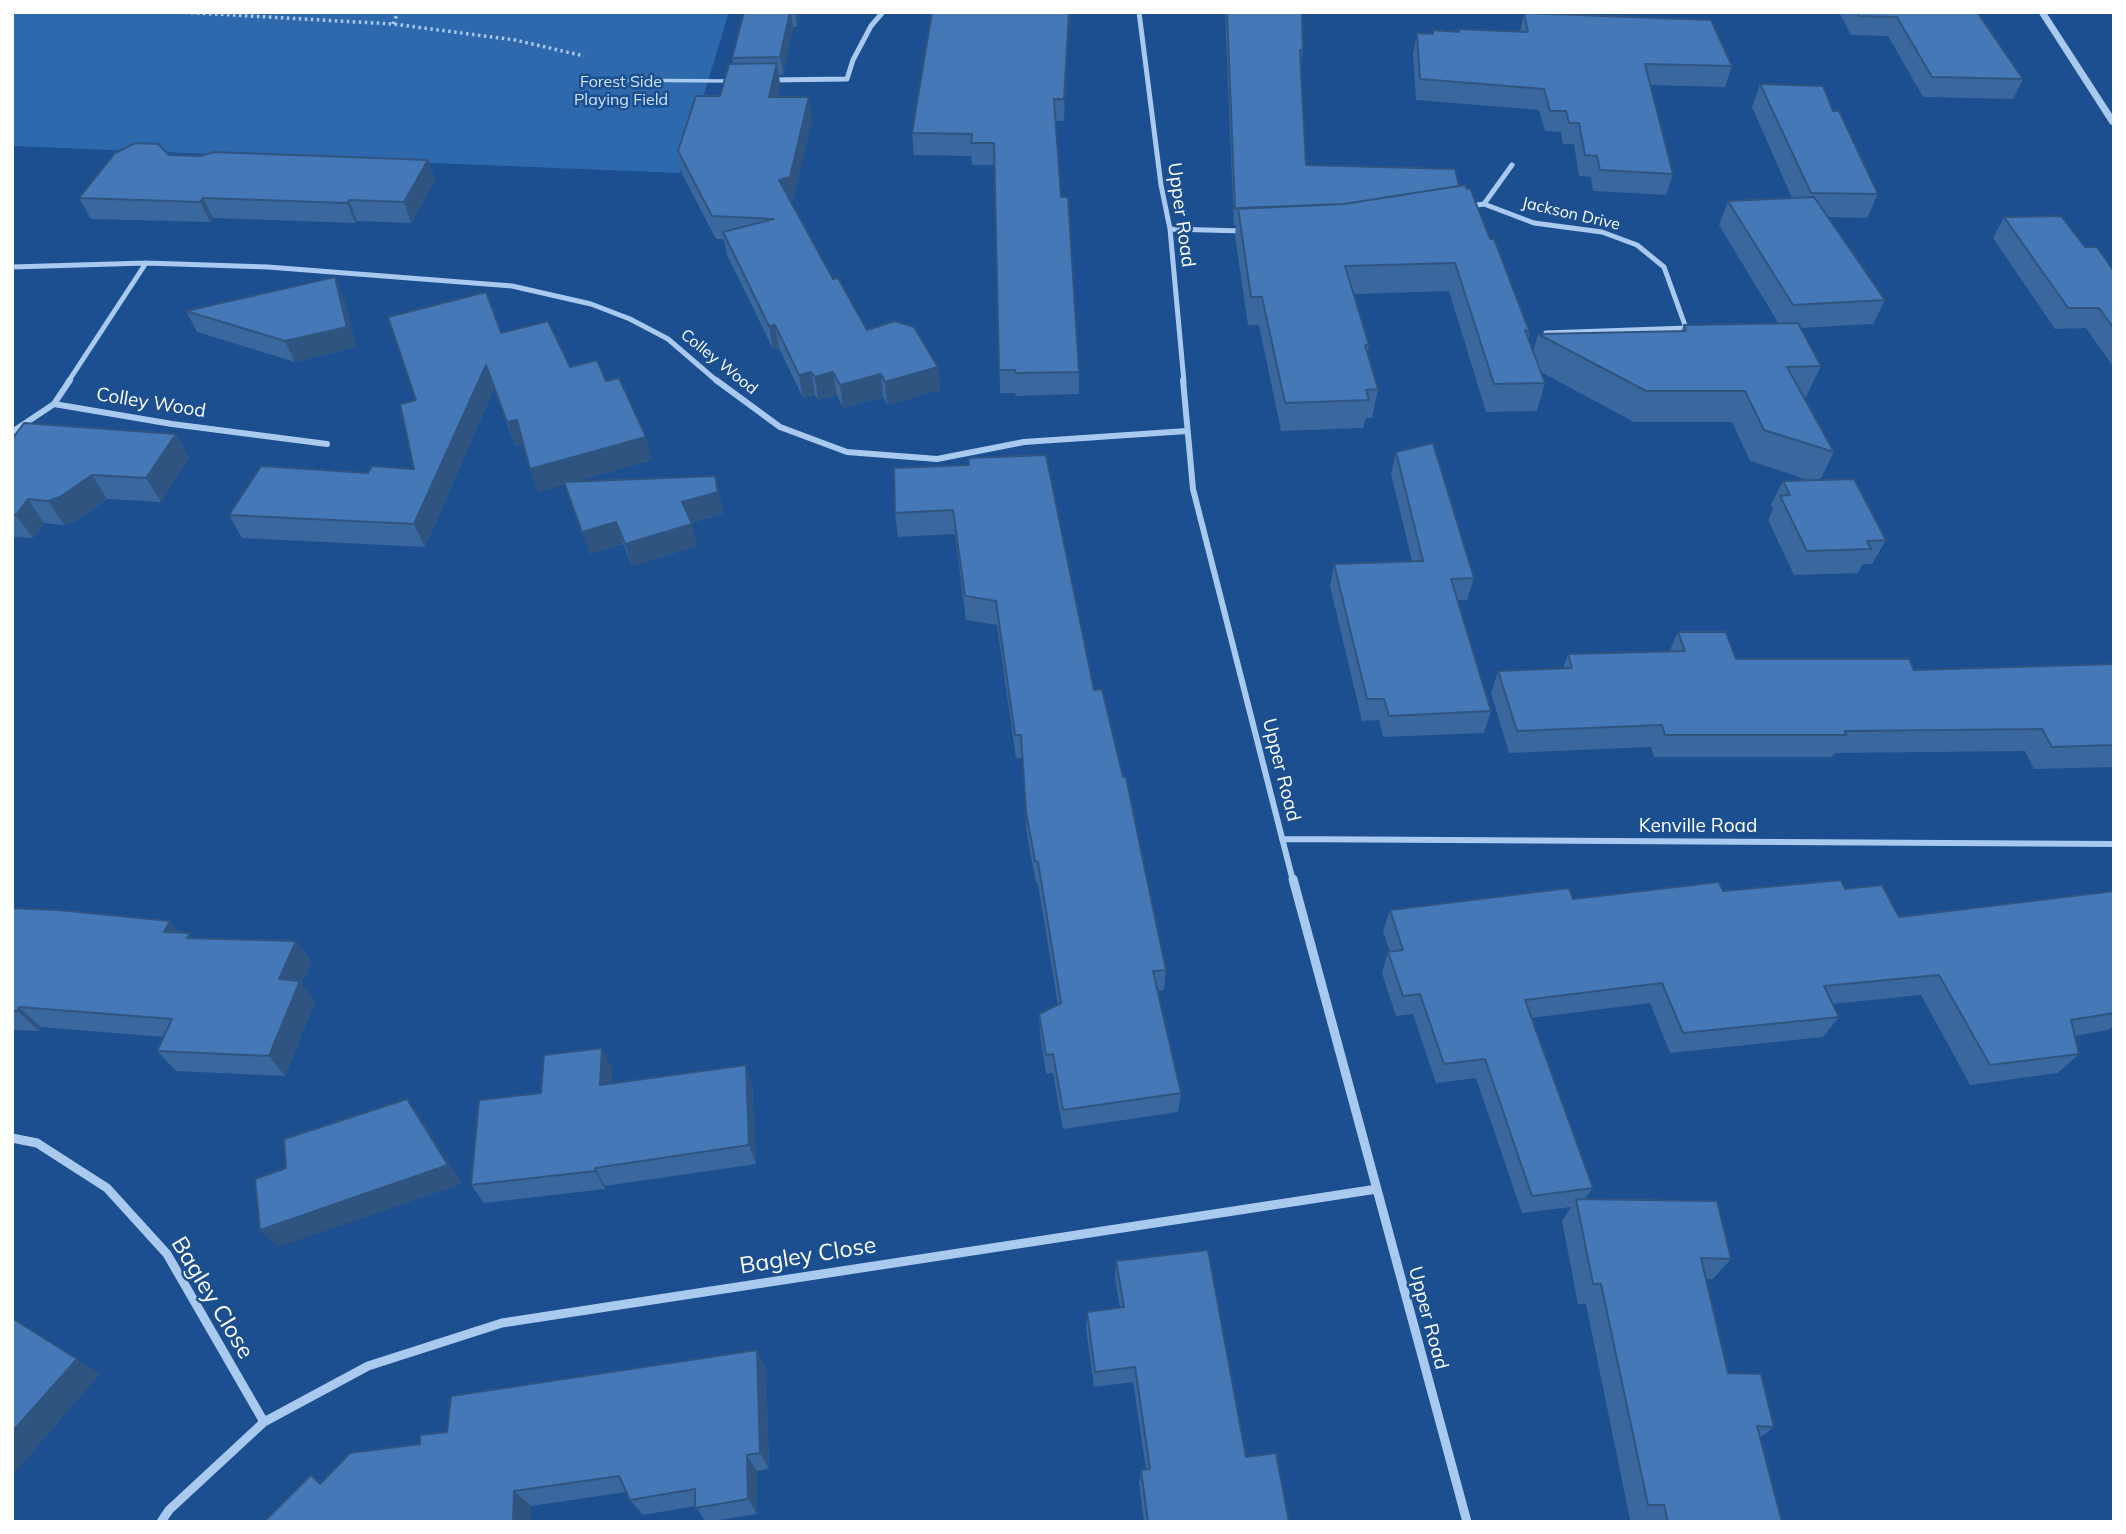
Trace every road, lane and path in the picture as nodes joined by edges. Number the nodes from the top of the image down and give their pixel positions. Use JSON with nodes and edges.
{"nodes":[{"id":1,"x":179,"y":12,"type":"edge"},
{"id":2,"x":398,"y":12,"type":"edge"},
{"id":3,"x":883,"y":12,"type":"edge"},
{"id":4,"x":1139,"y":12,"type":"edge"},
{"id":5,"x":2042,"y":12,"type":"edge"},
{"id":6,"x":393,"y":24,"type":"junction"},
{"id":7,"x":606,"y":80,"type":"joint"},
{"id":8,"x":758,"y":80,"type":"edge"},
{"id":9,"x":732,"y":81,"type":"edge"},
{"id":10,"x":2114,"y":124,"type":"edge"},
{"id":11,"x":1512,"y":165,"type":"dead end"},
{"id":12,"x":1484,"y":204,"type":"junction"},
{"id":13,"x":1457,"y":208,"type":"edge"},
{"id":14,"x":1170,"y":229,"type":"junction"},
{"id":15,"x":1252,"y":231,"type":"edge"},
{"id":16,"x":146,"y":263,"type":"junction"},
{"id":17,"x":12,"y":267,"type":"edge"},
{"id":18,"x":1686,"y":328,"type":"junction"},
{"id":19,"x":1699,"y":328,"type":"edge"},
{"id":20,"x":1546,"y":333,"type":"edge"},
{"id":21,"x":54,"y":404,"type":"junction"},
{"id":22,"x":1187,"y":431,"type":"junction"},
{"id":23,"x":12,"y":432,"type":"edge"},
{"id":24,"x":327,"y":444,"type":"dead end"},
{"id":25,"x":1282,"y":839,"type":"junction"},
{"id":26,"x":2114,"y":844,"type":"edge"},
{"id":27,"x":12,"y":1138,"type":"edge"},
{"id":28,"x":1377,"y":1189,"type":"junction"},
{"id":29,"x":264,"y":1422,"type":"junction"},
{"id":30,"x":161,"y":1522,"type":"edge"},
{"id":31,"x":1466,"y":1522,"type":"edge"}],
"edges":[{"from":1,"to":6,"type":"path"},
{"from":2,"to":6,"type":"path"},
{"from":3,"to":8,"type":"street"},
{"from":4,"to":14,"type":"street","name":"Upper Road"},
{"from":5,"to":10,"type":"street"},
{"from":6,"to":7,"type":"path"},
{"from":7,"to":9,"type":"lane"},
{"from":11,"to":12,"type":"street","name":"Jackson Drive"},
{"from":12,"to":13,"type":"street","name":"Jackson Drive"},
{"from":12,"to":18,"type":"street","name":"Jackson Drive"},
{"from":14,"to":15,"type":"street"},
{"from":14,"to":22,"type":"street","name":"Upper Road"},
{"from":16,"to":17,"type":"street","name":"Colley Wood"},
{"from":16,"to":21,"type":"street","name":"Colley Wood"},
{"from":16,"to":22,"type":"street","name":"Colley Wood"},
{"from":18,"to":19,"type":"street"},
{"from":18,"to":20,"type":"street"},
{"from":21,"to":23,"type":"street","name":"Colley Wood"},
{"from":21,"to":24,"type":"street","name":"Colley Wood"},
{"from":22,"to":25,"type":"street","name":"Upper Road"},
{"from":25,"to":26,"type":"street","name":"Kenville Road"},
{"from":25,"to":28,"type":"street","name":"Upper Road"},
{"from":27,"to":29,"type":"street","name":"Bagley Close"},
{"from":28,"to":29,"type":"street","name":"Bagley Close"},
{"from":28,"to":31,"type":"street","name":"Upper Road"},
{"from":29,"to":30,"type":"street","name":"Bagley Close"}]}
